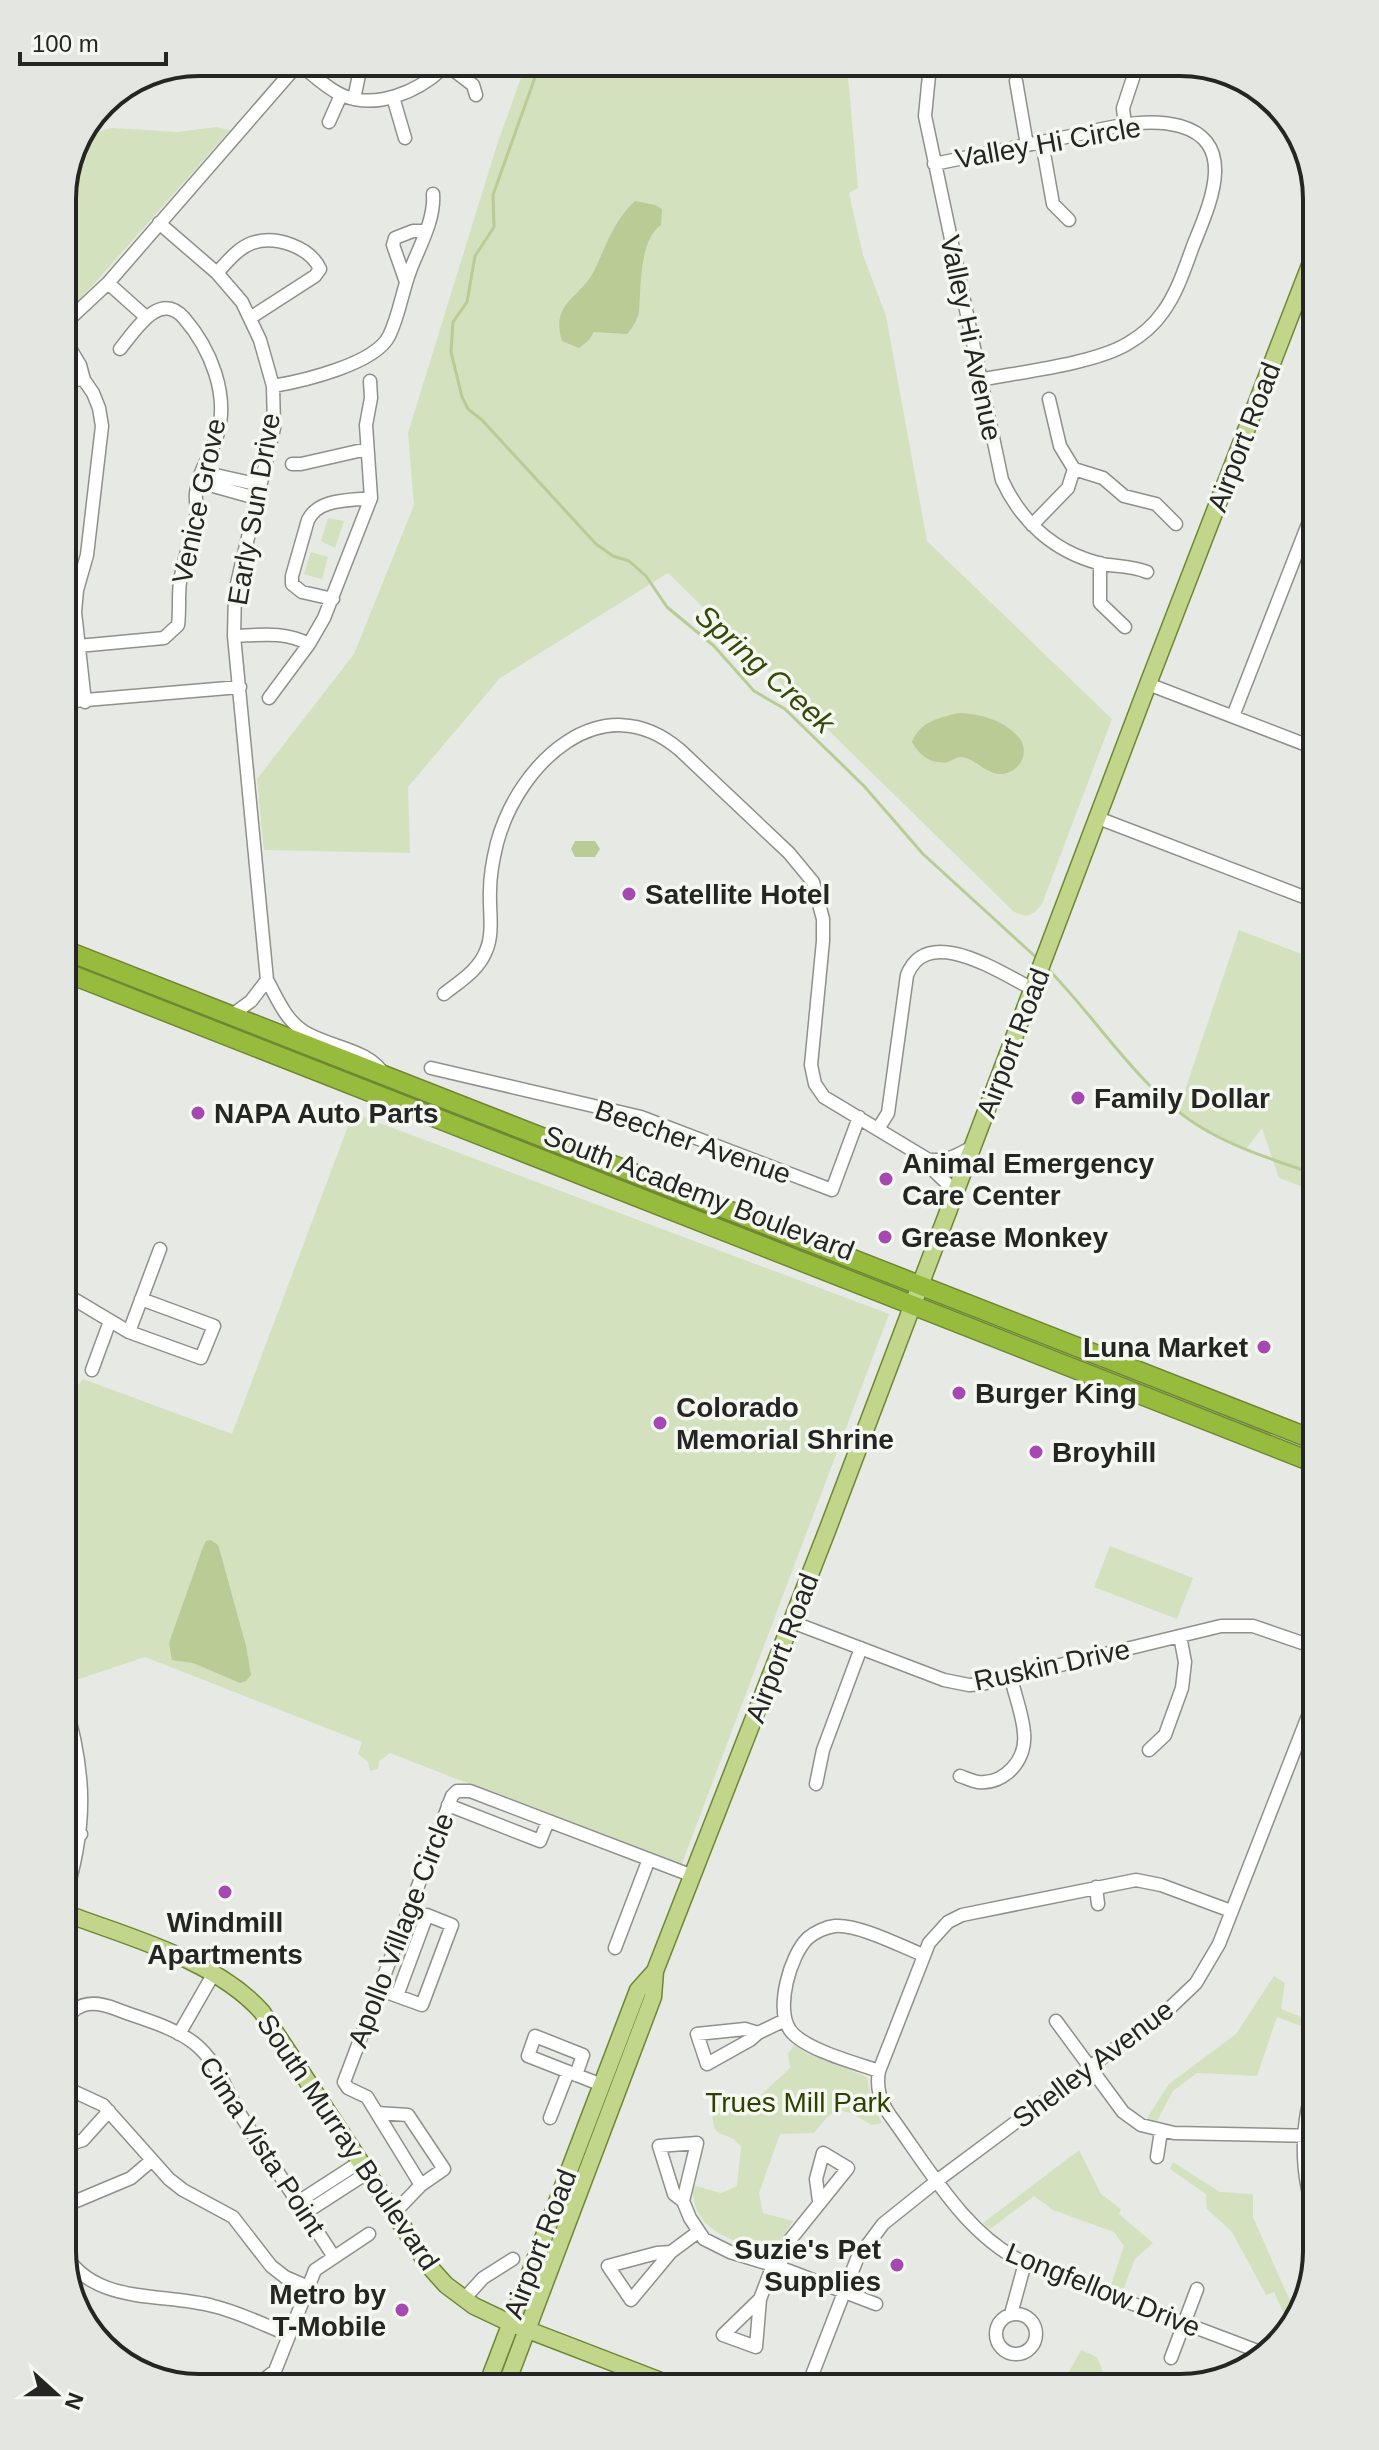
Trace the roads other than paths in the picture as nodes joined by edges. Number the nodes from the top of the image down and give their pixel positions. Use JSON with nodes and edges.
{"nodes":[{"id":1,"x":288,"y":76,"type":"edge"},
{"id":2,"x":315,"y":76,"type":"edge"},
{"id":3,"x":359,"y":76,"type":"edge"},
{"id":4,"x":433,"y":76,"type":"edge"},
{"id":5,"x":461,"y":76,"type":"edge"},
{"id":6,"x":929,"y":76,"type":"edge"},
{"id":7,"x":1134,"y":76,"type":"edge"},
{"id":8,"x":1016,"y":81,"type":"dead end"},
{"id":9,"x":341,"y":95,"type":"junction"},
{"id":10,"x":476,"y":95,"type":"dead end"},
{"id":11,"x":393,"y":97,"type":"junction"},
{"id":12,"x":354,"y":99,"type":"junction"},
{"id":13,"x":329,"y":122,"type":"dead end"},
{"id":14,"x":1125,"y":125,"type":"junction"},
{"id":15,"x":405,"y":138,"type":"dead end"},
{"id":16,"x":1042,"y":142,"type":"junction"},
{"id":17,"x":1027,"y":145,"type":"junction"},
{"id":18,"x":934,"y":164,"type":"junction"},
{"id":19,"x":433,"y":194,"type":"dead end"},
{"id":20,"x":1069,"y":220,"type":"dead end"},
{"id":21,"x":159,"y":223,"type":"junction"},
{"id":22,"x":426,"y":231,"type":"junction"},
{"id":23,"x":217,"y":273,"type":"junction"},
{"id":24,"x":406,"y":282,"type":"junction"},
{"id":25,"x":108,"y":283,"type":"junction"},
{"id":26,"x":1303,"y":283,"type":"edge"},
{"id":27,"x":76,"y":313,"type":"edge"},
{"id":28,"x":146,"y":317,"type":"junction"},
{"id":29,"x":250,"y":318,"type":"junction"},
{"id":30,"x":120,"y":349,"type":"dead end"},
{"id":31,"x":76,"y":358,"type":"edge"},
{"id":32,"x":76,"y":379,"type":"edge"},
{"id":33,"x":84,"y":380,"type":"junction"},
{"id":34,"x":979,"y":380,"type":"junction"},
{"id":35,"x":370,"y":381,"type":"dead end"},
{"id":36,"x":273,"y":386,"type":"junction"},
{"id":37,"x":1049,"y":399,"type":"dead end"},
{"id":38,"x":367,"y":449,"type":"junction"},
{"id":39,"x":292,"y":464,"type":"dead end"},
{"id":40,"x":1074,"y":469,"type":"junction"},
{"id":41,"x":200,"y":477,"type":"junction"},
{"id":42,"x":258,"y":492,"type":"junction"},
{"id":43,"x":371,"y":498,"type":"junction"},
{"id":44,"x":1176,"y":524,"type":"dead end"},
{"id":45,"x":1032,"y":525,"type":"junction"},
{"id":46,"x":1303,"y":537,"type":"edge"},
{"id":47,"x":1100,"y":563,"type":"junction"},
{"id":48,"x":1147,"y":572,"type":"dead end"},
{"id":49,"x":333,"y":599,"type":"junction"},
{"id":50,"x":1125,"y":627,"type":"dead end"},
{"id":51,"x":234,"y":636,"type":"junction"},
{"id":52,"x":309,"y":644,"type":"junction"},
{"id":53,"x":78,"y":646,"type":"junction"},
{"id":54,"x":1148,"y":684,"type":"junction"},
{"id":55,"x":240,"y":687,"type":"junction"},
{"id":56,"x":269,"y":698,"type":"dead end"},
{"id":57,"x":76,"y":702,"type":"edge"},
{"id":58,"x":85,"y":702,"type":"junction"},
{"id":59,"x":1233,"y":716,"type":"junction"},
{"id":60,"x":1303,"y":744,"type":"edge"},
{"id":61,"x":1098,"y":818,"type":"junction"},
{"id":62,"x":1303,"y":897,"type":"edge"},
{"id":63,"x":76,"y":954,"type":"edge"},
{"id":64,"x":76,"y":977,"type":"edge"},
{"id":65,"x":267,"y":980,"type":"junction"},
{"id":66,"x":1033,"y":989,"type":"junction"},
{"id":67,"x":444,"y":994,"type":"dead end"},
{"id":68,"x":232,"y":1015,"type":"junction"},
{"id":69,"x":431,"y":1068,"type":"dead end"},
{"id":70,"x":387,"y":1078,"type":"junction"},
{"id":71,"x":859,"y":1117,"type":"junction"},
{"id":72,"x":878,"y":1129,"type":"junction"},
{"id":73,"x":974,"y":1146,"type":"junction"},
{"id":74,"x":927,"y":1159,"type":"junction"},
{"id":75,"x":957,"y":1193,"type":"junction"},
{"id":76,"x":160,"y":1249,"type":"dead end"},
{"id":77,"x":921,"y":1286,"type":"junction"},
{"id":78,"x":141,"y":1299,"type":"junction"},
{"id":79,"x":76,"y":1301,"type":"edge"},
{"id":80,"x":913,"y":1306,"type":"junction"},
{"id":81,"x":110,"y":1321,"type":"junction"},
{"id":82,"x":129,"y":1332,"type":"junction"},
{"id":83,"x":92,"y":1370,"type":"dead end"},
{"id":84,"x":1303,"y":1436,"type":"edge"},
{"id":85,"x":1303,"y":1459,"type":"edge"},
{"id":86,"x":792,"y":1622,"type":"junction"},
{"id":87,"x":1180,"y":1636,"type":"junction"},
{"id":88,"x":1303,"y":1643,"type":"edge"},
{"id":89,"x":861,"y":1648,"type":"junction"},
{"id":90,"x":1011,"y":1678,"type":"junction"},
{"id":91,"x":1303,"y":1728,"type":"edge"},
{"id":92,"x":76,"y":1742,"type":"edge"},
{"id":93,"x":1149,"y":1750,"type":"dead end"},
{"id":94,"x":960,"y":1776,"type":"dead end"},
{"id":95,"x":816,"y":1784,"type":"dead end"},
{"id":96,"x":448,"y":1805,"type":"junction"},
{"id":97,"x":548,"y":1821,"type":"junction"},
{"id":98,"x":76,"y":1833,"type":"edge"},
{"id":99,"x":81,"y":1834,"type":"junction"},
{"id":100,"x":76,"y":1853,"type":"edge"},
{"id":101,"x":649,"y":1859,"type":"junction"},
{"id":102,"x":693,"y":1876,"type":"junction"},
{"id":103,"x":1096,"y":1887,"type":"junction"},
{"id":104,"x":1098,"y":1904,"type":"dead end"},
{"id":105,"x":1231,"y":1911,"type":"junction"},
{"id":106,"x":76,"y":1918,"type":"edge"},
{"id":107,"x":615,"y":1948,"type":"dead end"},
{"id":108,"x":923,"y":1955,"type":"junction"},
{"id":109,"x":655,"y":1971,"type":"junction"},
{"id":110,"x":214,"y":1973,"type":"junction"},
{"id":111,"x":378,"y":1989,"type":"junction"},
{"id":112,"x":397,"y":1996,"type":"junction"},
{"id":113,"x":76,"y":2008,"type":"edge"},
{"id":114,"x":901,"y":2013,"type":"junction"},
{"id":115,"x":916,"y":2019,"type":"dead end"},
{"id":116,"x":785,"y":2020,"type":"junction"},
{"id":117,"x":1056,"y":2021,"type":"dead end"},
{"id":118,"x":758,"y":2033,"type":"junction"},
{"id":119,"x":179,"y":2034,"type":"junction"},
{"id":120,"x":1090,"y":2067,"type":"junction"},
{"id":121,"x":879,"y":2071,"type":"junction"},
{"id":122,"x":602,"y":2085,"type":"junction"},
{"id":123,"x":76,"y":2092,"type":"edge"},
{"id":124,"x":109,"y":2111,"type":"junction"},
{"id":125,"x":377,"y":2113,"type":"junction"},
{"id":126,"x":550,"y":2118,"type":"dead end"},
{"id":127,"x":1161,"y":2131,"type":"junction"},
{"id":128,"x":1303,"y":2136,"type":"edge"},
{"id":129,"x":76,"y":2143,"type":"edge"},
{"id":130,"x":1157,"y":2157,"type":"dead end"},
{"id":131,"x":152,"y":2160,"type":"junction"},
{"id":132,"x":364,"y":2168,"type":"junction"},
{"id":133,"x":938,"y":2180,"type":"junction"},
{"id":134,"x":421,"y":2185,"type":"junction"},
{"id":135,"x":76,"y":2201,"type":"edge"},
{"id":136,"x":683,"y":2201,"type":"junction"},
{"id":137,"x":819,"y":2201,"type":"dead end"},
{"id":138,"x":302,"y":2207,"type":"junction"},
{"id":139,"x":394,"y":2213,"type":"junction"},
{"id":140,"x":698,"y":2232,"type":"junction"},
{"id":141,"x":369,"y":2234,"type":"dead end"},
{"id":142,"x":671,"y":2252,"type":"junction"},
{"id":143,"x":334,"y":2257,"type":"junction"},
{"id":144,"x":513,"y":2259,"type":"dead end"},
{"id":145,"x":1025,"y":2263,"type":"junction"},
{"id":146,"x":776,"y":2266,"type":"junction"},
{"id":147,"x":78,"y":2269,"type":"edge"},
{"id":148,"x":308,"y":2287,"type":"junction"},
{"id":149,"x":1197,"y":2289,"type":"dead end"},
{"id":150,"x":845,"y":2291,"type":"junction"},
{"id":151,"x":464,"y":2299,"type":"junction"},
{"id":152,"x":760,"y":2299,"type":"dead end"},
{"id":153,"x":876,"y":2304,"type":"dead end"},
{"id":154,"x":1011,"y":2314,"type":"dead end"},
{"id":155,"x":510,"y":2323,"type":"junction"},
{"id":156,"x":1183,"y":2324,"type":"junction"},
{"id":157,"x":528,"y":2329,"type":"junction"},
{"id":158,"x":289,"y":2335,"type":"junction"},
{"id":159,"x":1254,"y":2350,"type":"edge"},
{"id":160,"x":1171,"y":2358,"type":"dead end"},
{"id":161,"x":271,"y":2374,"type":"edge"},
{"id":162,"x":491,"y":2374,"type":"edge"},
{"id":163,"x":510,"y":2374,"type":"edge"},
{"id":164,"x":643,"y":2374,"type":"edge"},
{"id":165,"x":812,"y":2374,"type":"edge"}],
"edges":[{"from":1,"to":21,"type":"street"},
{"from":2,"to":9,"type":"street"},
{"from":3,"to":12,"type":"street"},
{"from":4,"to":11,"type":"street"},
{"from":5,"to":10,"type":"street"},
{"from":6,"to":18,"type":"street","name":"Valley Hi Avenue"},
{"from":7,"to":14,"type":"street"},
{"from":8,"to":17,"type":"street"},
{"from":9,"to":12,"type":"street"},
{"from":9,"to":13,"type":"street"},
{"from":11,"to":12,"type":"street"},
{"from":11,"to":15,"type":"street"},
{"from":14,"to":16,"type":"street","name":"Valley Hi Circle"},
{"from":14,"to":34,"type":"street","name":"Valley Hi Circle"},
{"from":16,"to":17,"type":"street","name":"Valley Hi Circle"},
{"from":16,"to":20,"type":"street"},
{"from":17,"to":18,"type":"street","name":"Valley Hi Circle"},
{"from":18,"to":34,"type":"street","name":"Valley Hi Avenue"},
{"from":19,"to":22,"type":"street"},
{"from":21,"to":23,"type":"street","name":"Early Sun Drive"},
{"from":21,"to":25,"type":"street"},
{"from":22,"to":24,"type":"street"},
{"from":22,"to":24,"type":"street"},
{"from":23,"to":29,"type":"street","name":"Early Sun Drive"},
{"from":23,"to":29,"type":"street"},
{"from":24,"to":36,"type":"street"},
{"from":25,"to":27,"type":"street"},
{"from":25,"to":28,"type":"street"},
{"from":26,"to":54,"type":"main road","name":"Airport Road"},
{"from":28,"to":30,"type":"street"},
{"from":28,"to":41,"type":"street","name":"Venice Grove"},
{"from":29,"to":36,"type":"street","name":"Early Sun Drive"},
{"from":31,"to":33,"type":"street"},
{"from":32,"to":33,"type":"street"},
{"from":33,"to":53,"type":"street"},
{"from":34,"to":45,"type":"street","name":"Valley Hi Avenue"},
{"from":35,"to":38,"type":"street"},
{"from":36,"to":42,"type":"street","name":"Early Sun Drive"},
{"from":37,"to":40,"type":"street"},
{"from":38,"to":39,"type":"street"},
{"from":38,"to":43,"type":"street"},
{"from":40,"to":44,"type":"street"},
{"from":40,"to":45,"type":"street"},
{"from":41,"to":42,"type":"street"},
{"from":41,"to":53,"type":"street","name":"Venice Grove"},
{"from":42,"to":51,"type":"street","name":"Early Sun Drive"},
{"from":43,"to":49,"type":"street"},
{"from":43,"to":49,"type":"street"},
{"from":45,"to":47,"type":"street","name":"Valley Hi Avenue"},
{"from":46,"to":59,"type":"street"},
{"from":47,"to":48,"type":"street","name":"Valley Hi Avenue"},
{"from":47,"to":50,"type":"street"},
{"from":49,"to":52,"type":"street"},
{"from":51,"to":52,"type":"street"},
{"from":51,"to":55,"type":"street","name":"Early Sun Drive"},
{"from":52,"to":56,"type":"street"},
{"from":53,"to":58,"type":"street"},
{"from":54,"to":59,"type":"street"},
{"from":54,"to":61,"type":"main road","name":"Airport Road"},
{"from":55,"to":58,"type":"street"},
{"from":55,"to":65,"type":"street","name":"Early Sun Drive"},
{"from":57,"to":58,"type":"street"},
{"from":59,"to":60,"type":"street"},
{"from":61,"to":62,"type":"street"},
{"from":61,"to":66,"type":"main road","name":"Airport Road"},
{"from":63,"to":68,"type":"highway","name":"South Academy Boulevard"},
{"from":64,"to":80,"type":"highway","name":"South Academy Boulevard"},
{"from":65,"to":68,"type":"street"},
{"from":65,"to":70,"type":"street","name":"Early Sun Drive"},
{"from":66,"to":72,"type":"street"},
{"from":66,"to":73,"type":"main road","name":"Airport Road"},
{"from":67,"to":71,"type":"street"},
{"from":68,"to":70,"type":"highway","name":"South Academy Boulevard"},
{"from":69,"to":71,"type":"street","name":"Beecher Avenue"},
{"from":70,"to":77,"type":"highway","name":"South Academy Boulevard"},
{"from":71,"to":72,"type":"street"},
{"from":72,"to":74,"type":"street"},
{"from":73,"to":74,"type":"street"},
{"from":73,"to":75,"type":"main road","name":"Airport Road"},
{"from":74,"to":75,"type":"street"},
{"from":75,"to":77,"type":"main road","name":"Airport Road"},
{"from":76,"to":78,"type":"street"},
{"from":77,"to":80,"type":"main road","name":"Airport Road"},
{"from":77,"to":84,"type":"highway","name":"South Academy Boulevard"},
{"from":78,"to":82,"type":"street"},
{"from":78,"to":82,"type":"street"},
{"from":79,"to":81,"type":"street"},
{"from":80,"to":85,"type":"highway","name":"South Academy Boulevard"},
{"from":80,"to":86,"type":"main road","name":"Airport Road"},
{"from":81,"to":82,"type":"street"},
{"from":81,"to":83,"type":"street"},
{"from":86,"to":89,"type":"street","name":"Ruskin Drive"},
{"from":86,"to":102,"type":"main road","name":"Airport Road"},
{"from":87,"to":88,"type":"street","name":"Ruskin Drive"},
{"from":87,"to":90,"type":"street","name":"Ruskin Drive"},
{"from":87,"to":93,"type":"street"},
{"from":89,"to":90,"type":"street","name":"Ruskin Drive"},
{"from":89,"to":95,"type":"street"},
{"from":90,"to":94,"type":"street"},
{"from":91,"to":105,"type":"street","name":"Shelley Avenue"},
{"from":92,"to":99,"type":"street"},
{"from":96,"to":97,"type":"street","name":"Apollo Village Circle"},
{"from":96,"to":97,"type":"street"},
{"from":96,"to":111,"type":"street","name":"Apollo Village Circle"},
{"from":97,"to":101,"type":"street","name":"Apollo Village Circle"},
{"from":98,"to":99,"type":"street"},
{"from":99,"to":100,"type":"street"},
{"from":101,"to":102,"type":"street","name":"Apollo Village Circle"},
{"from":101,"to":107,"type":"street"},
{"from":102,"to":109,"type":"main road","name":"Airport Road"},
{"from":103,"to":104,"type":"street"},
{"from":103,"to":105,"type":"street"},
{"from":103,"to":108,"type":"street"},
{"from":105,"to":120,"type":"street","name":"Shelley Avenue"},
{"from":106,"to":110,"type":"main road","name":"South Murray Boulevard"},
{"from":108,"to":114,"type":"street"},
{"from":108,"to":116,"type":"street"},
{"from":109,"to":122,"type":"main road","name":"Airport Road"},
{"from":109,"to":157,"type":"main road","name":"Airport Road"},
{"from":110,"to":119,"type":"street"},
{"from":110,"to":132,"type":"main road","name":"South Murray Boulevard"},
{"from":111,"to":112,"type":"street"},
{"from":111,"to":125,"type":"street","name":"Apollo Village Circle"},
{"from":112,"to":112,"type":"street"},
{"from":113,"to":119,"type":"street","name":"Cima Vista Point"},
{"from":114,"to":115,"type":"street"},
{"from":114,"to":121,"type":"street"},
{"from":116,"to":118,"type":"street"},
{"from":116,"to":121,"type":"street"},
{"from":117,"to":120,"type":"street"},
{"from":118,"to":118,"type":"street"},
{"from":119,"to":138,"type":"street","name":"Cima Vista Point"},
{"from":120,"to":127,"type":"street"},
{"from":120,"to":133,"type":"street","name":"Shelley Avenue"},
{"from":121,"to":133,"type":"street","name":"Longfellow Drive"},
{"from":122,"to":126,"type":"street"},
{"from":122,"to":155,"type":"main road","name":"Airport Road"},
{"from":123,"to":124,"type":"street"},
{"from":124,"to":129,"type":"street"},
{"from":124,"to":131,"type":"street"},
{"from":125,"to":134,"type":"street"},
{"from":125,"to":134,"type":"street"},
{"from":127,"to":128,"type":"street"},
{"from":127,"to":130,"type":"street"},
{"from":131,"to":135,"type":"street"},
{"from":131,"to":148,"type":"street"},
{"from":132,"to":138,"type":"street"},
{"from":132,"to":139,"type":"main road","name":"South Murray Boulevard"},
{"from":133,"to":145,"type":"street","name":"Longfellow Drive"},
{"from":133,"to":150,"type":"street","name":"Shelley Avenue"},
{"from":134,"to":139,"type":"street"},
{"from":136,"to":136,"type":"street"},
{"from":136,"to":140,"type":"street"},
{"from":137,"to":146,"type":"street"},
{"from":138,"to":143,"type":"street","name":"Cima Vista Point"},
{"from":139,"to":151,"type":"main road","name":"South Murray Boulevard"},
{"from":140,"to":142,"type":"street"},
{"from":140,"to":146,"type":"street"},
{"from":141,"to":143,"type":"street"},
{"from":142,"to":142,"type":"street"},
{"from":143,"to":148,"type":"street"},
{"from":144,"to":151,"type":"street"},
{"from":145,"to":154,"type":"street"},
{"from":145,"to":156,"type":"street","name":"Longfellow Drive"},
{"from":146,"to":150,"type":"street"},
{"from":146,"to":152,"type":"street"},
{"from":147,"to":158,"type":"street"},
{"from":148,"to":158,"type":"street"},
{"from":149,"to":156,"type":"street"},
{"from":150,"to":153,"type":"street"},
{"from":150,"to":165,"type":"street","name":"Shelley Avenue"},
{"from":151,"to":155,"type":"main road","name":"South Murray Boulevard"},
{"from":155,"to":157,"type":"main road","name":"South Murray Boulevard"},
{"from":155,"to":162,"type":"main road","name":"Airport Road"},
{"from":156,"to":159,"type":"street","name":"Longfellow Drive"},
{"from":156,"to":160,"type":"street"},
{"from":157,"to":163,"type":"main road","name":"Airport Road"},
{"from":157,"to":164,"type":"main road","name":"South Murray Boulevard"},
{"from":158,"to":161,"type":"street"}]}
